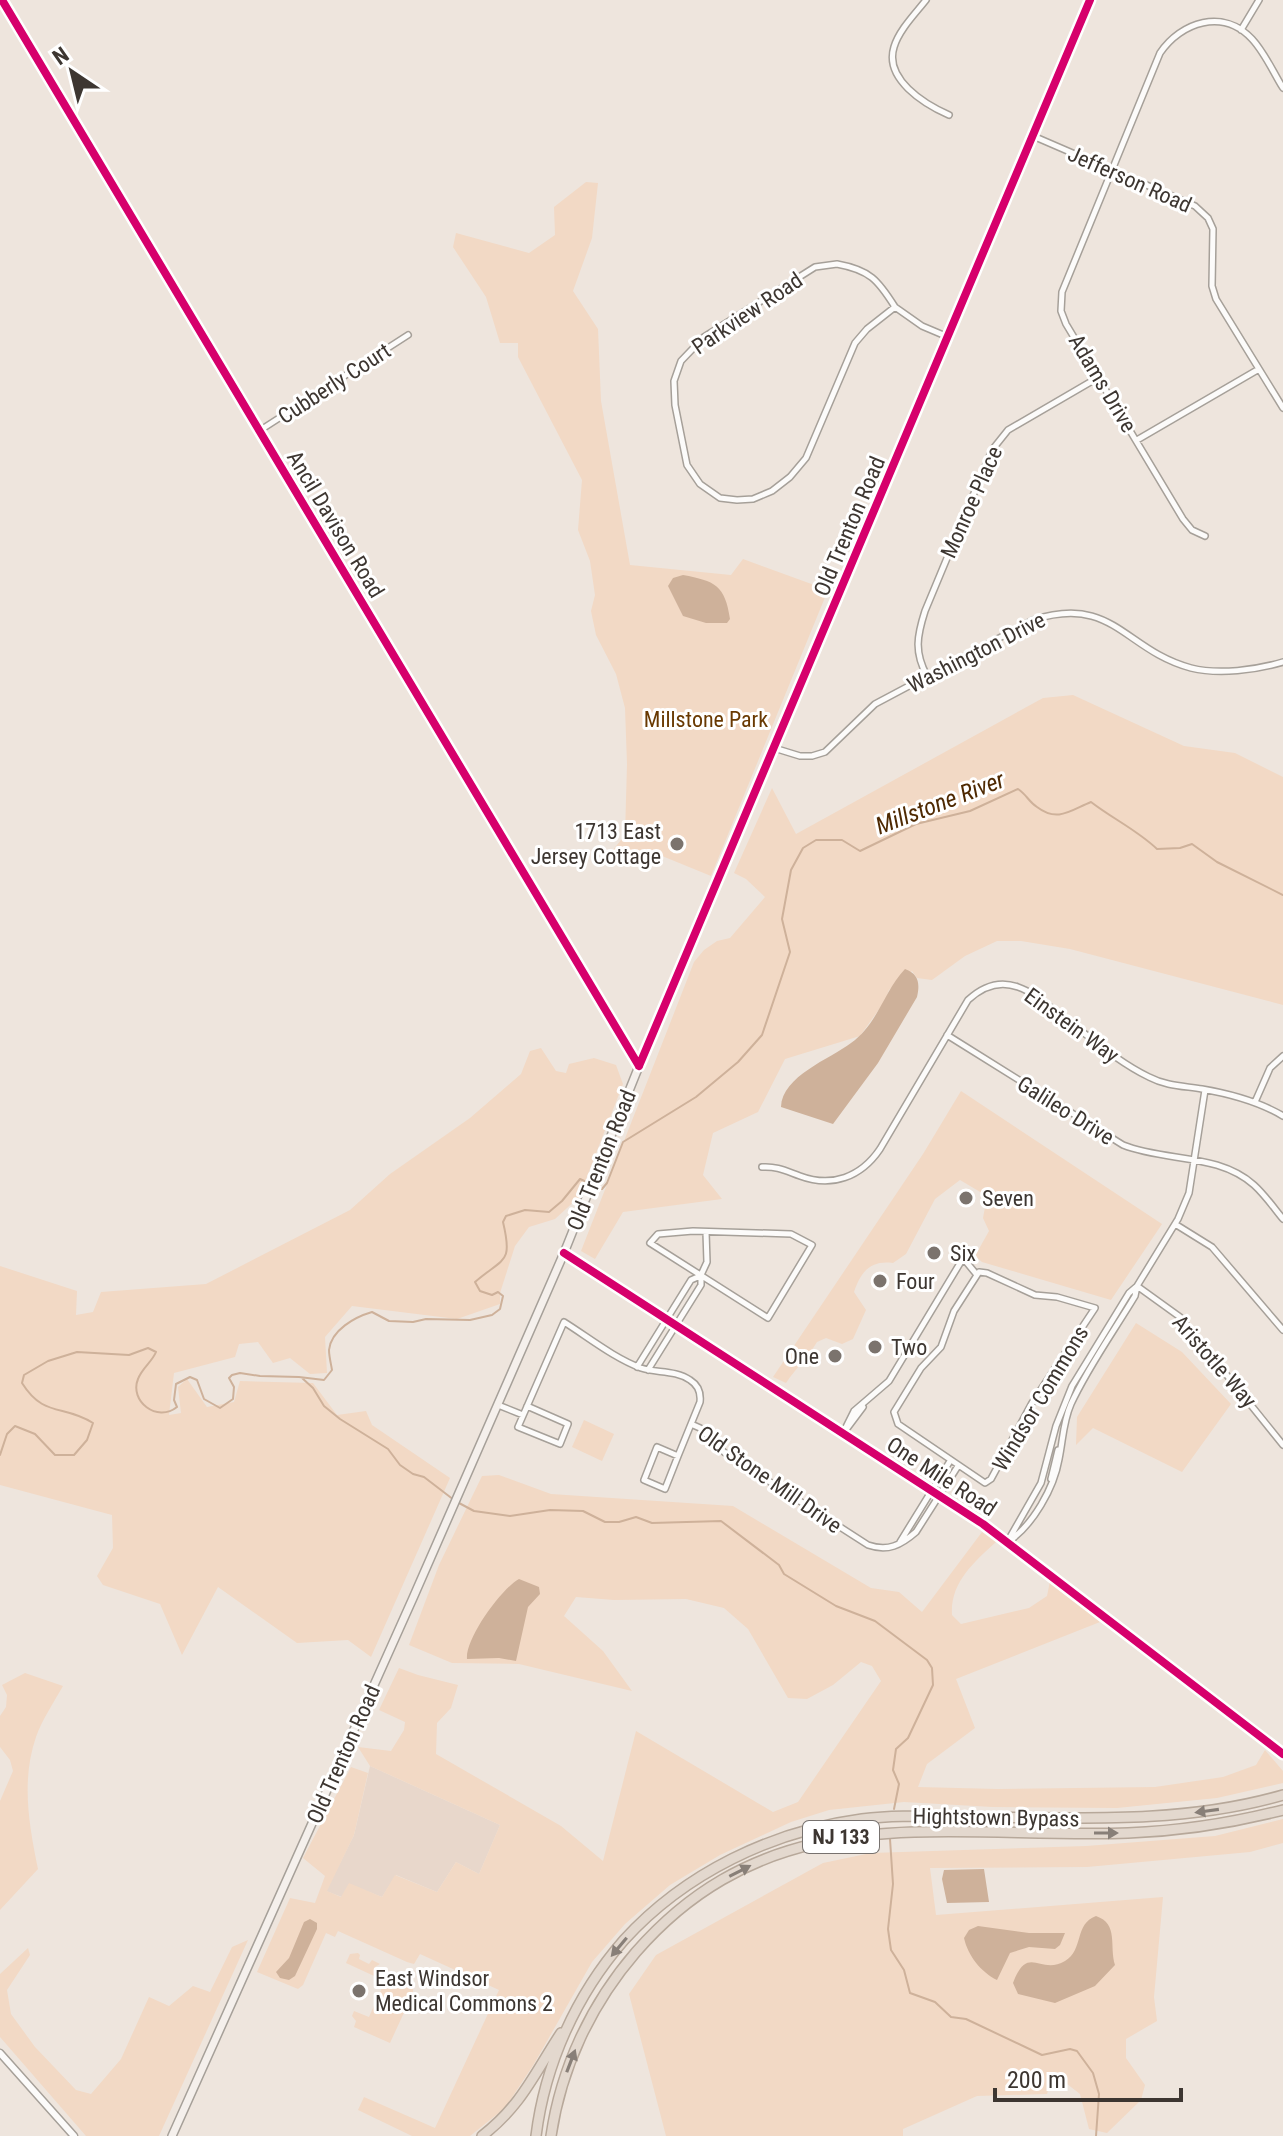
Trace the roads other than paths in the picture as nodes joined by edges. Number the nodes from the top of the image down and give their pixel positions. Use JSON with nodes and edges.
{"nodes":[{"id":1,"x":2,"y":0,"type":"edge"},
{"id":2,"x":926,"y":0,"type":"edge"},
{"id":3,"x":1090,"y":0,"type":"edge"},
{"id":4,"x":1259,"y":0,"type":"edge"},
{"id":5,"x":1241,"y":30,"type":"junction"},
{"id":6,"x":1283,"y":88,"type":"edge"},
{"id":7,"x":949,"y":115,"type":"dead end"},
{"id":8,"x":1033,"y":136,"type":"junction"},
{"id":9,"x":1112,"y":170,"type":"junction"},
{"id":10,"x":895,"y":307,"type":"junction"},
{"id":11,"x":408,"y":335,"type":"dead end"},
{"id":12,"x":948,"y":337,"type":"junction"},
{"id":13,"x":1259,"y":369,"type":"junction"},
{"id":14,"x":1099,"y":377,"type":"junction"},
{"id":15,"x":1283,"y":408,"type":"edge"},
{"id":16,"x":259,"y":431,"type":"junction"},
{"id":17,"x":1137,"y":440,"type":"junction"},
{"id":18,"x":1205,"y":536,"type":"dead end"},
{"id":19,"x":1283,"y":662,"type":"edge"},
{"id":20,"x":927,"y":676,"type":"junction"},
{"id":21,"x":774,"y":748,"type":"junction"},
{"id":22,"x":947,"y":1035,"type":"junction"},
{"id":23,"x":1283,"y":1056,"type":"edge"},
{"id":24,"x":639,"y":1066,"type":"junction"},
{"id":25,"x":1205,"y":1090,"type":"junction"},
{"id":26,"x":1255,"y":1102,"type":"junction"},
{"id":27,"x":1283,"y":1116,"type":"edge"},
{"id":28,"x":1195,"y":1161,"type":"junction"},
{"id":29,"x":762,"y":1167,"type":"dead end"},
{"id":30,"x":1283,"y":1219,"type":"edge"},
{"id":31,"x":1175,"y":1224,"type":"junction"},
{"id":32,"x":706,"y":1232,"type":"junction"},
{"id":33,"x":968,"y":1250,"type":"dead end"},
{"id":34,"x":564,"y":1253,"type":"junction"},
{"id":35,"x":963,"y":1258,"type":"junction"},
{"id":36,"x":701,"y":1275,"type":"junction"},
{"id":37,"x":977,"y":1275,"type":"junction"},
{"id":38,"x":1137,"y":1286,"type":"junction"},
{"id":39,"x":667,"y":1320,"type":"junction"},
{"id":40,"x":676,"y":1326,"type":"junction"},
{"id":41,"x":1283,"y":1330,"type":"edge"},
{"id":42,"x":637,"y":1367,"type":"junction"},
{"id":43,"x":648,"y":1370,"type":"junction"},
{"id":44,"x":498,"y":1405,"type":"junction"},
{"id":45,"x":527,"y":1406,"type":"junction"},
{"id":46,"x":523,"y":1415,"type":"junction"},
{"id":47,"x":691,"y":1424,"type":"junction"},
{"id":48,"x":843,"y":1433,"type":"junction"},
{"id":49,"x":1283,"y":1445,"type":"edge"},
{"id":50,"x":678,"y":1456,"type":"junction"},
{"id":51,"x":950,"y":1461,"type":"junction"},
{"id":52,"x":958,"y":1466,"type":"junction"},
{"id":53,"x":931,"y":1490,"type":"junction"},
{"id":54,"x":939,"y":1495,"type":"junction"},
{"id":55,"x":1008,"y":1542,"type":"junction"},
{"id":56,"x":900,"y":1543,"type":"junction"},
{"id":57,"x":1283,"y":1754,"type":"edge"},
{"id":58,"x":1283,"y":1795,"type":"edge"},
{"id":59,"x":1283,"y":1810,"type":"edge"},
{"id":60,"x":569,"y":2020,"type":"junction"},
{"id":61,"x":0,"y":2053,"type":"edge"},
{"id":62,"x":74,"y":2136,"type":"edge"},
{"id":63,"x":172,"y":2136,"type":"edge"},
{"id":64,"x":482,"y":2136,"type":"edge"},
{"id":65,"x":536,"y":2136,"type":"edge"},
{"id":66,"x":551,"y":2136,"type":"edge"}],
"edges":[{"from":1,"to":16,"type":"street","name":"Ancil Davison Road"},
{"from":2,"to":7,"type":"street"},
{"from":3,"to":8,"type":"main road","name":"Old Trenton Road"},
{"from":4,"to":5,"type":"street"},
{"from":5,"to":6,"type":"street"},
{"from":5,"to":9,"type":"street"},
{"from":8,"to":9,"type":"street","name":"Jefferson Road"},
{"from":8,"to":12,"type":"main road","name":"Old Trenton Road"},
{"from":9,"to":13,"type":"street","name":"Jefferson Road"},
{"from":9,"to":14,"type":"street","name":"Adams Drive"},
{"from":10,"to":10,"type":"street","name":"Parkview Road"},
{"from":10,"to":12,"type":"street","name":"Parkview Road"},
{"from":11,"to":16,"type":"street","name":"Cubberly Court"},
{"from":12,"to":21,"type":"main road","name":"Old Trenton Road"},
{"from":13,"to":15,"type":"street","name":"Jefferson Road"},
{"from":13,"to":17,"type":"street"},
{"from":14,"to":17,"type":"street","name":"Adams Drive"},
{"from":14,"to":20,"type":"street","name":"Monroe Place"},
{"from":16,"to":24,"type":"street","name":"Ancil Davison Road"},
{"from":17,"to":18,"type":"street","name":"Adams Drive"},
{"from":19,"to":20,"type":"street","name":"Washington Drive"},
{"from":20,"to":21,"type":"street","name":"Washington Drive"},
{"from":21,"to":24,"type":"main road","name":"Old Trenton Road"},
{"from":22,"to":25,"type":"street","name":"Einstein Way"},
{"from":22,"to":28,"type":"street","name":"Galileo Drive"},
{"from":22,"to":29,"type":"street","name":"Einstein Way"},
{"from":23,"to":26,"type":"street"},
{"from":24,"to":34,"type":"main road","name":"Old Trenton Road"},
{"from":25,"to":26,"type":"street","name":"Einstein Way"},
{"from":25,"to":28,"type":"street"},
{"from":26,"to":27,"type":"street","name":"Einstein Way"},
{"from":28,"to":30,"type":"street","name":"Galileo Drive"},
{"from":28,"to":31,"type":"street"},
{"from":31,"to":38,"type":"street"},
{"from":31,"to":41,"type":"street"},
{"from":32,"to":36,"type":"street"},
{"from":32,"to":36,"type":"street"},
{"from":32,"to":36,"type":"street"},
{"from":33,"to":35,"type":"street"},
{"from":34,"to":39,"type":"street","name":"One Mile Road"},
{"from":34,"to":44,"type":"main road","name":"Old Trenton Road"},
{"from":35,"to":37,"type":"street"},
{"from":35,"to":48,"type":"street"},
{"from":36,"to":39,"type":"street"},
{"from":36,"to":40,"type":"street"},
{"from":37,"to":51,"type":"street","name":"Windsor Commons"},
{"from":37,"to":52,"type":"street","name":"Windsor Commons"},
{"from":38,"to":49,"type":"street","name":"Aristotle Way"},
{"from":38,"to":55,"type":"street"},
{"from":38,"to":55,"type":"street"},
{"from":39,"to":40,"type":"street","name":"One Mile Road"},
{"from":39,"to":42,"type":"street"},
{"from":40,"to":43,"type":"street"},
{"from":40,"to":48,"type":"street","name":"One Mile Road"},
{"from":42,"to":43,"type":"street","name":"Old Stone Mill Drive"},
{"from":42,"to":45,"type":"street","name":"Old Stone Mill Drive"},
{"from":43,"to":47,"type":"street","name":"Old Stone Mill Drive"},
{"from":44,"to":46,"type":"street"},
{"from":44,"to":63,"type":"main road","name":"Old Trenton Road"},
{"from":45,"to":46,"type":"street"},
{"from":45,"to":46,"type":"street"},
{"from":47,"to":50,"type":"street"},
{"from":47,"to":56,"type":"street","name":"Old Stone Mill Drive"},
{"from":48,"to":53,"type":"street","name":"One Mile Road"},
{"from":50,"to":50,"type":"street"},
{"from":51,"to":52,"type":"street","name":"Windsor Commons"},
{"from":51,"to":53,"type":"street"},
{"from":52,"to":54,"type":"street","name":"Windsor Commons"},
{"from":53,"to":54,"type":"street","name":"One Mile Road"},
{"from":53,"to":56,"type":"street"},
{"from":54,"to":55,"type":"street","name":"One Mile Road"},
{"from":54,"to":56,"type":"street"},
{"from":55,"to":57,"type":"street","name":"One Mile Road"},
{"from":58,"to":60,"type":"highway","name":"Hightstown Bypass","number":"NJ 133","one_way":true},
{"from":66,"to":59,"type":"highway","name":"Hightstown Bypass","number":"NJ 133","one_way":true},
{"from":60,"to":64,"type":"highway"},
{"from":60,"to":65,"type":"highway","name":"Hightstown Bypass","number":"NJ 133"},
{"from":61,"to":62,"type":"street"}]}
